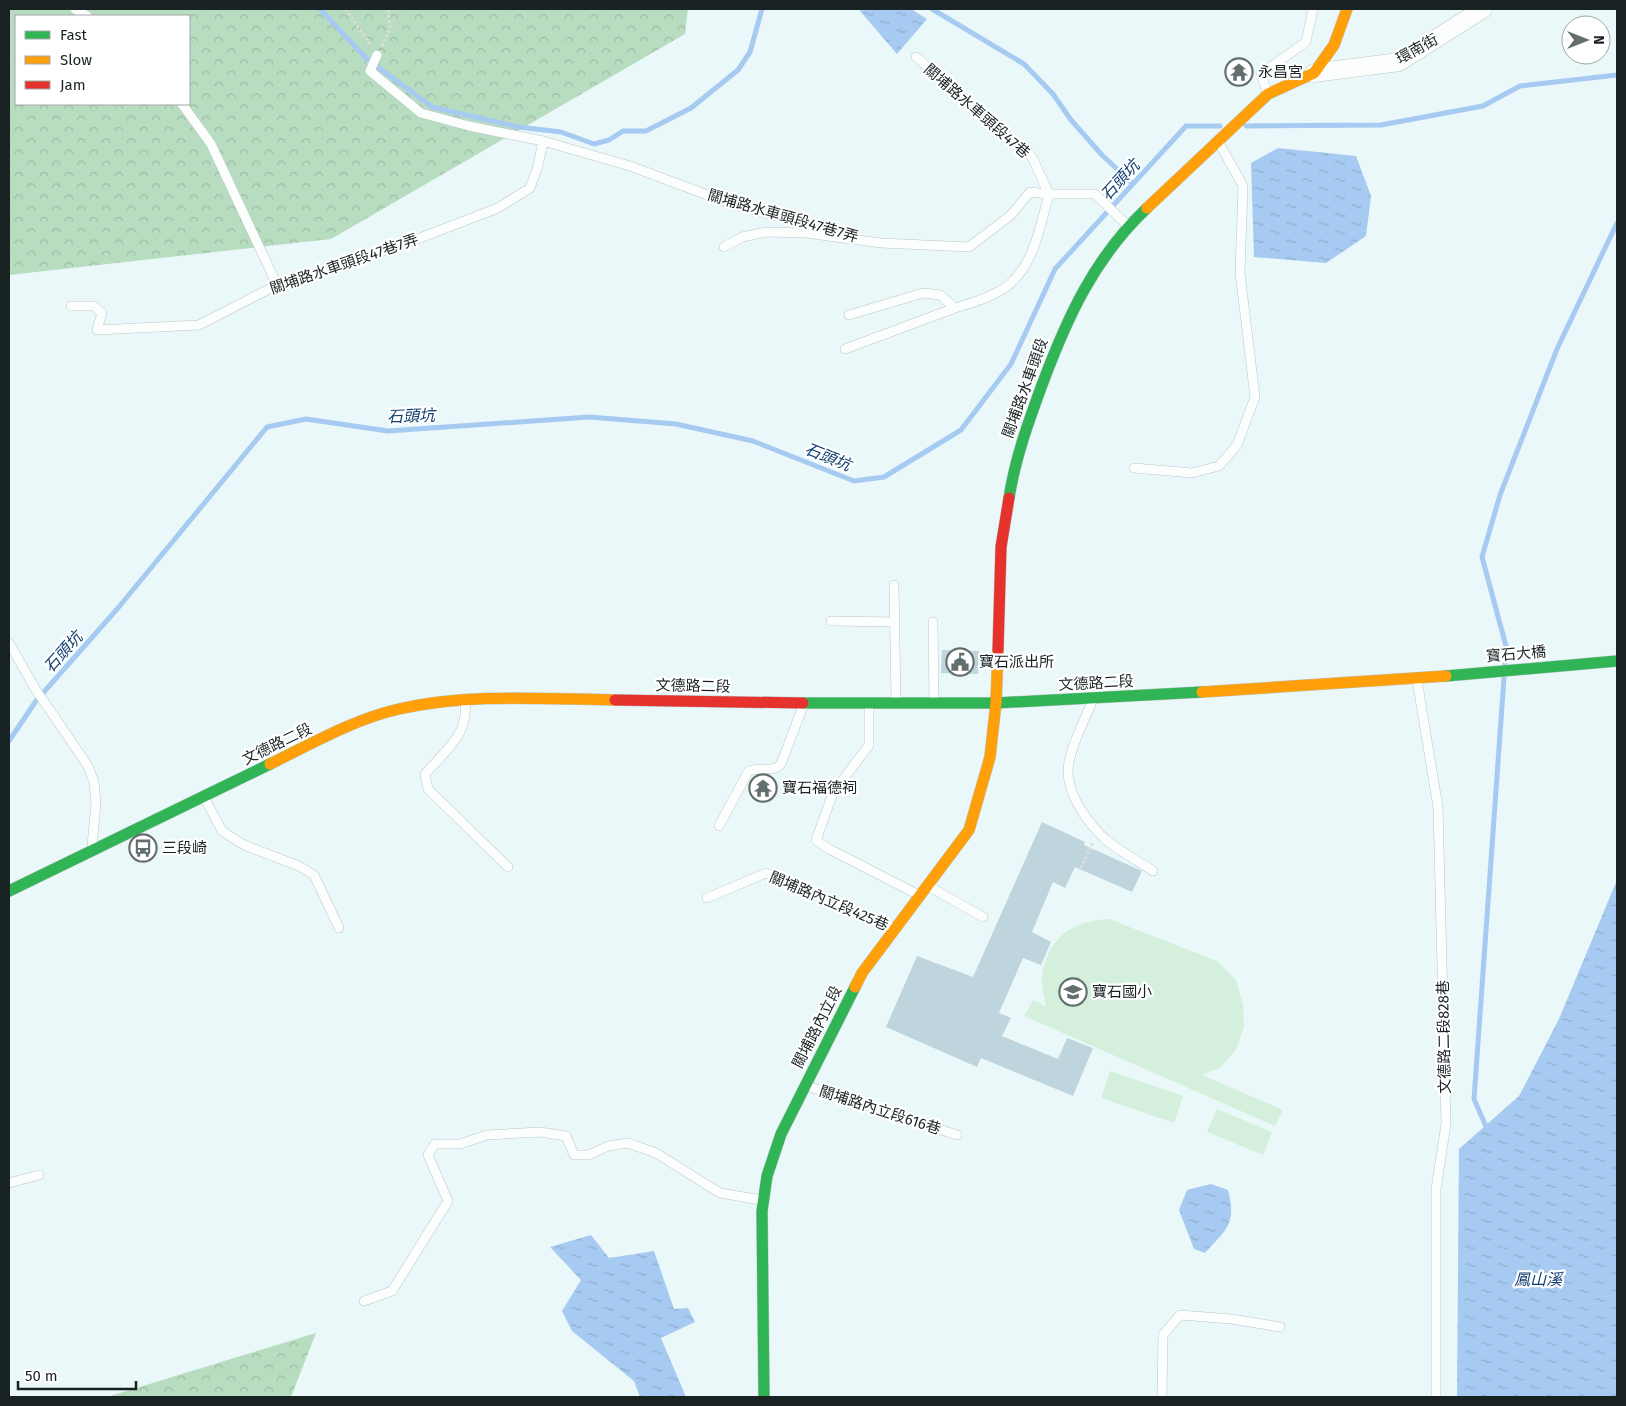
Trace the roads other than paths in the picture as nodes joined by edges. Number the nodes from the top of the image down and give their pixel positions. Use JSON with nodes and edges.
{"nodes":[{"id":1,"x":1312,"y":9,"type":"edge"},
{"id":2,"x":1347,"y":9,"type":"edge"},
{"id":3,"x":1483,"y":9,"type":"edge"},
{"id":4,"x":377,"y":55,"type":"road end"},
{"id":5,"x":916,"y":57,"type":"dead end"},
{"id":6,"x":1314,"y":73,"type":"junction"},
{"id":7,"x":1268,"y":94,"type":"junction"},
{"id":8,"x":183,"y":105,"type":"edge"},
{"id":9,"x":1218,"y":140,"type":"junction"},
{"id":10,"x":542,"y":141,"type":"junction"},
{"id":11,"x":1049,"y":194,"type":"junction"},
{"id":12,"x":1128,"y":226,"type":"junction"},
{"id":13,"x":880,"y":243,"type":"junction"},
{"id":14,"x":724,"y":247,"type":"dead end"},
{"id":15,"x":277,"y":285,"type":"junction"},
{"id":16,"x":71,"y":306,"type":"dead end"},
{"id":17,"x":956,"y":308,"type":"junction"},
{"id":18,"x":849,"y":315,"type":"dead end"},
{"id":19,"x":845,"y":348,"type":"dead end"},
{"id":20,"x":1134,"y":468,"type":"dead end"},
{"id":21,"x":894,"y":585,"type":"dead end"},
{"id":22,"x":831,"y":621,"type":"dead end"},
{"id":23,"x":895,"y":622,"type":"junction"},
{"id":24,"x":933,"y":622,"type":"dead end"},
{"id":25,"x":9,"y":642,"type":"edge"},
{"id":26,"x":1617,"y":661,"type":"edge"},
{"id":27,"x":1417,"y":677,"type":"junction"},
{"id":28,"x":464,"y":698,"type":"junction"},
{"id":29,"x":1093,"y":698,"type":"junction"},
{"id":30,"x":996,"y":702,"type":"junction"},
{"id":31,"x":804,"y":703,"type":"junction"},
{"id":32,"x":869,"y":703,"type":"junction"},
{"id":33,"x":896,"y":703,"type":"junction"},
{"id":34,"x":934,"y":704,"type":"junction"},
{"id":35,"x":204,"y":796,"type":"junction"},
{"id":36,"x":720,"y":826,"type":"dead end"},
{"id":37,"x":91,"y":852,"type":"junction"},
{"id":38,"x":508,"y":867,"type":"dead end"},
{"id":39,"x":1153,"y":871,"type":"dead end"},
{"id":40,"x":928,"y":886,"type":"junction"},
{"id":41,"x":9,"y":891,"type":"edge"},
{"id":42,"x":920,"y":896,"type":"junction"},
{"id":43,"x":707,"y":898,"type":"dead end"},
{"id":44,"x":983,"y":916,"type":"dead end"},
{"id":45,"x":339,"y":928,"type":"dead end"},
{"id":46,"x":896,"y":929,"type":"junction"},
{"id":47,"x":804,"y":1085,"type":"junction"},
{"id":48,"x":956,"y":1135,"type":"dead end"},
{"id":49,"x":40,"y":1176,"type":"dead end"},
{"id":50,"x":9,"y":1182,"type":"edge"},
{"id":51,"x":764,"y":1200,"type":"junction"},
{"id":52,"x":364,"y":1301,"type":"dead end"},
{"id":53,"x":1280,"y":1326,"type":"dead end"},
{"id":54,"x":764,"y":1397,"type":"edge"},
{"id":55,"x":1162,"y":1397,"type":"edge"},
{"id":56,"x":1436,"y":1397,"type":"edge"}],
"edges":[{"from":1,"to":7,"type":"lane"},
{"from":2,"to":6,"type":"main road"},
{"from":3,"to":6,"type":"street","name":"環南街"},
{"from":4,"to":10,"type":"lane","name":"關埔路水車頭段47巷7弄"},
{"from":5,"to":11,"type":"lane","name":"關埔路水車頭段47巷"},
{"from":6,"to":7,"type":"main road"},
{"from":7,"to":9,"type":"main road","name":"關埔路水車頭段"},
{"from":8,"to":15,"type":"lane"},
{"from":9,"to":12,"type":"main road","name":"關埔路水車頭段"},
{"from":9,"to":20,"type":"lane"},
{"from":10,"to":13,"type":"lane","name":"關埔路水車頭段47巷7弄"},
{"from":10,"to":15,"type":"lane","name":"關埔路水車頭段47巷7弄"},
{"from":11,"to":12,"type":"lane"},
{"from":11,"to":13,"type":"lane"},
{"from":11,"to":17,"type":"lane"},
{"from":12,"to":30,"type":"main road","name":"關埔路水車頭段"},
{"from":13,"to":14,"type":"lane"},
{"from":15,"to":16,"type":"lane","name":"關埔路水車頭段47巷7弄"},
{"from":17,"to":18,"type":"lane"},
{"from":17,"to":19,"type":"lane"},
{"from":21,"to":23,"type":"lane"},
{"from":22,"to":23,"type":"lane"},
{"from":23,"to":33,"type":"lane"},
{"from":24,"to":34,"type":"lane"},
{"from":25,"to":37,"type":"lane"},
{"from":26,"to":27,"type":"main road","name":"寶石大橋"},
{"from":27,"to":29,"type":"main road","name":"文德路二段"},
{"from":27,"to":56,"type":"lane","name":"文德路二段828巷"},
{"from":28,"to":31,"type":"main road","name":"文德路二段"},
{"from":28,"to":35,"type":"main road","name":"文德路二段"},
{"from":28,"to":38,"type":"lane"},
{"from":29,"to":30,"type":"main road","name":"文德路二段"},
{"from":29,"to":39,"type":"lane"},
{"from":30,"to":34,"type":"main road","name":"文德路二段"},
{"from":30,"to":40,"type":"main road","name":"關埔路內立段"},
{"from":31,"to":32,"type":"main road","name":"文德路二段"},
{"from":31,"to":36,"type":"lane"},
{"from":32,"to":33,"type":"main road","name":"文德路二段"},
{"from":32,"to":42,"type":"lane"},
{"from":33,"to":34,"type":"main road","name":"文德路二段"},
{"from":35,"to":37,"type":"main road","name":"文德路二段"},
{"from":35,"to":45,"type":"lane"},
{"from":37,"to":41,"type":"main road","name":"文德路二段"},
{"from":40,"to":42,"type":"main road","name":"關埔路內立段"},
{"from":40,"to":44,"type":"lane"},
{"from":42,"to":46,"type":"main road","name":"關埔路內立段"},
{"from":43,"to":46,"type":"lane","name":"關埔路內立段425巷"},
{"from":46,"to":47,"type":"main road","name":"關埔路內立段"},
{"from":47,"to":48,"type":"lane","name":"關埔路內立段616巷"},
{"from":47,"to":51,"type":"main road","name":"關埔路內立段"},
{"from":49,"to":50,"type":"lane"},
{"from":51,"to":52,"type":"lane"},
{"from":51,"to":54,"type":"main road","name":"關埔路內立段"},
{"from":53,"to":55,"type":"lane"}]}
